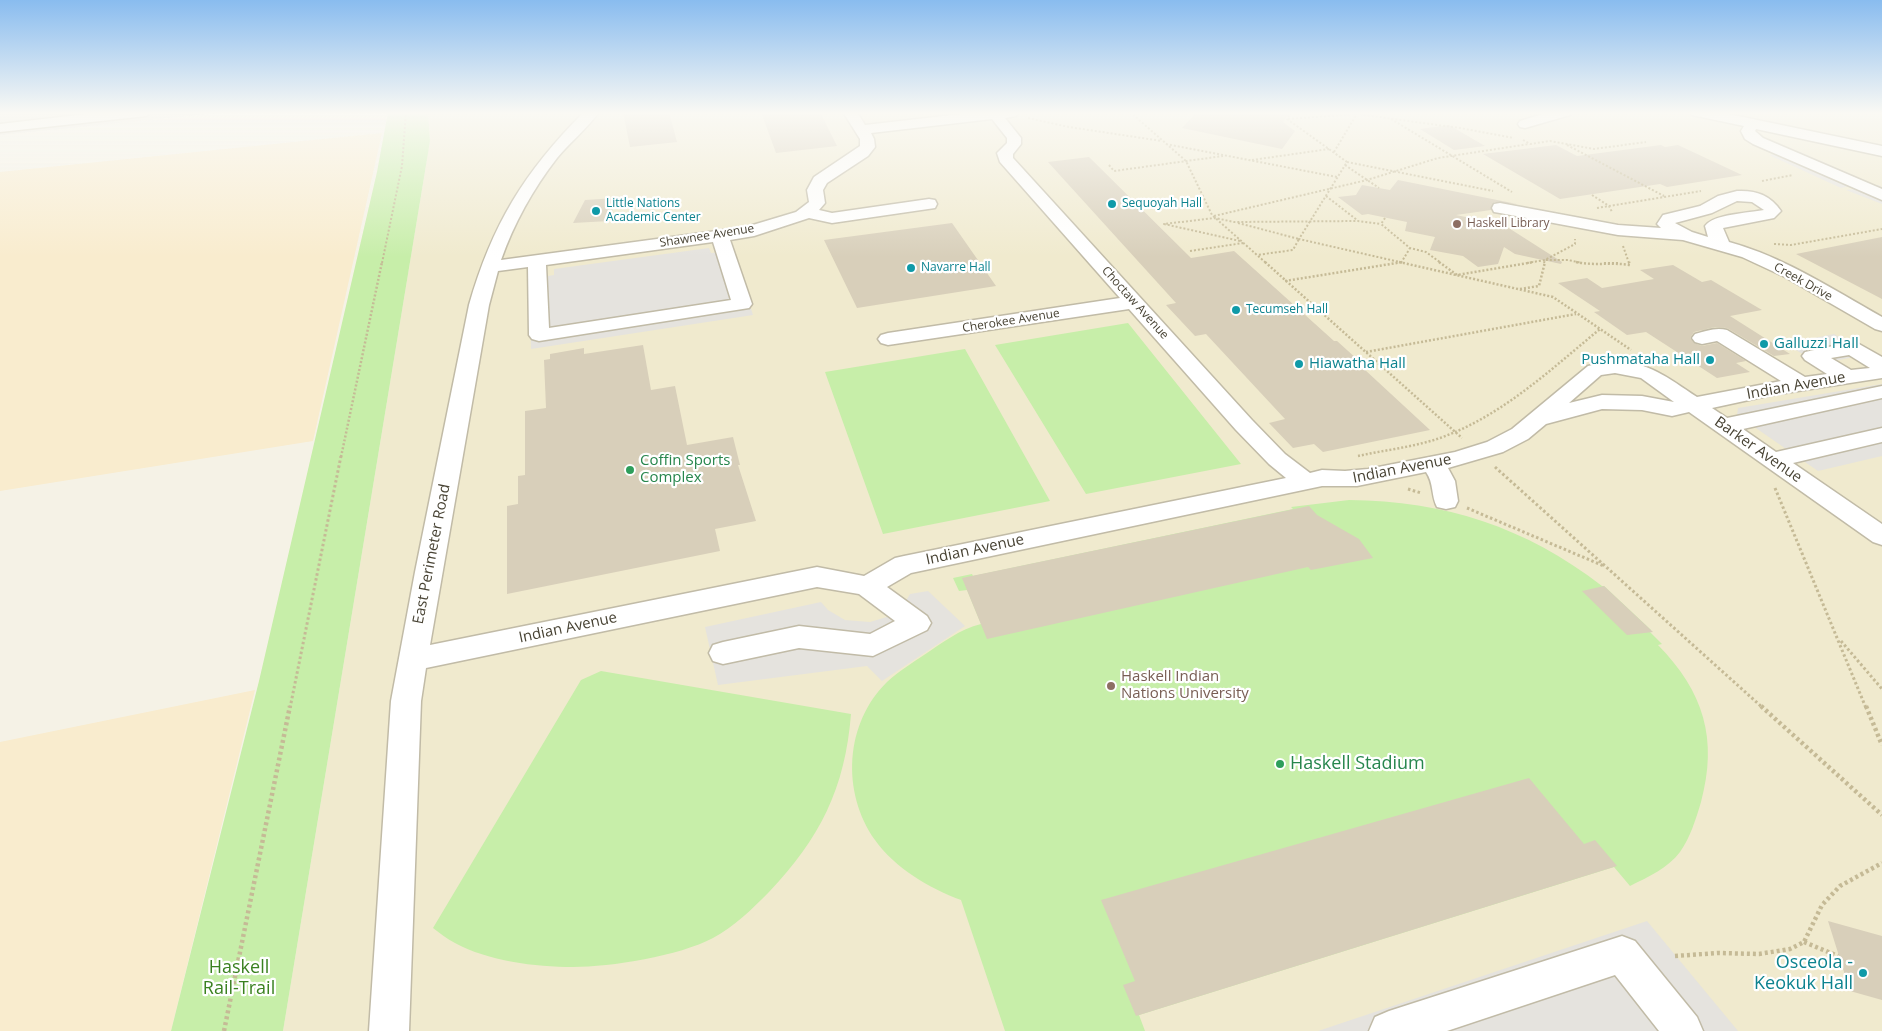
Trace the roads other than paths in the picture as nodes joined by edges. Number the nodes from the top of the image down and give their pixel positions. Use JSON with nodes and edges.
{"nodes":[{"id":1,"x":547,"y":160,"type":"edge"},
{"id":2,"x":852,"y":160,"type":"edge"},
{"id":3,"x":1006,"y":160,"type":"edge"},
{"id":4,"x":1801,"y":160,"type":"edge"},
{"id":5,"x":1882,"y":196,"type":"edge"},
{"id":6,"x":1500,"y":200,"type":"road end"},
{"id":7,"x":929,"y":204,"type":"dead end"},
{"id":8,"x":808,"y":213,"type":"junction"},
{"id":9,"x":1682,"y":235,"type":"junction"},
{"id":10,"x":720,"y":236,"type":"junction"},
{"id":11,"x":1721,"y":245,"type":"junction"},
{"id":12,"x":537,"y":260,"type":"junction"},
{"id":13,"x":489,"y":267,"type":"junction"},
{"id":14,"x":1134,"y":302,"type":"junction"},
{"id":15,"x":1882,"y":325,"type":"edge"},
{"id":16,"x":1702,"y":338,"type":"dead end"},
{"id":17,"x":888,"y":339,"type":"dead end"},
{"id":18,"x":1632,"y":359,"type":"joint"},
{"id":19,"x":1882,"y":366,"type":"edge"},
{"id":20,"x":1882,"y":372,"type":"edge"},
{"id":21,"x":1847,"y":377,"type":"junction"},
{"id":22,"x":1801,"y":384,"type":"junction"},
{"id":23,"x":1882,"y":392,"type":"edge"},
{"id":24,"x":1694,"y":405,"type":"junction"},
{"id":25,"x":1535,"y":421,"type":"junction"},
{"id":26,"x":1724,"y":426,"type":"junction"},
{"id":27,"x":1882,"y":435,"type":"edge"},
{"id":28,"x":1432,"y":464,"type":"junction"},
{"id":29,"x":1773,"y":471,"type":"junction"},
{"id":30,"x":1307,"y":482,"type":"junction"},
{"id":31,"x":1446,"y":501,"type":"road end"},
{"id":32,"x":1882,"y":536,"type":"edge"},
{"id":33,"x":867,"y":586,"type":"junction"},
{"id":34,"x":723,"y":653,"type":"dead end"},
{"id":35,"x":412,"y":660,"type":"junction"},
{"id":36,"x":389,"y":1031,"type":"edge"},
{"id":37,"x":1389,"y":1031,"type":"edge"},
{"id":38,"x":1684,"y":1031,"type":"edge"}],
"edges":[{"from":1,"to":13,"type":"street","name":"East Perimeter Road"},
{"from":2,"to":8,"type":"street"},
{"from":3,"to":14,"type":"street","name":"Choctaw Avenue"},
{"from":4,"to":5,"type":"street"},
{"from":6,"to":9,"type":"street","name":"Creek Drive"},
{"from":7,"to":8,"type":"street"},
{"from":8,"to":10,"type":"street","name":"Shawnee Avenue"},
{"from":9,"to":11,"type":"street","name":"Creek Drive"},
{"from":9,"to":11,"type":"street"},
{"from":10,"to":12,"type":"street","name":"Shawnee Avenue"},
{"from":10,"to":12,"type":"street"},
{"from":11,"to":15,"type":"street","name":"Creek Drive"},
{"from":12,"to":13,"type":"street","name":"Shawnee Avenue"},
{"from":13,"to":35,"type":"street","name":"East Perimeter Road"},
{"from":14,"to":17,"type":"street","name":"Cherokee Avenue"},
{"from":14,"to":30,"type":"street","name":"Choctaw Avenue"},
{"from":16,"to":22,"type":"street"},
{"from":18,"to":24,"type":"street","name":"Barker Avenue"},
{"from":18,"to":25,"type":"street","name":"Indian Avenue"},
{"from":19,"to":21,"type":"street"},
{"from":20,"to":21,"type":"street","name":"Indian Avenue"},
{"from":21,"to":22,"type":"street","name":"Indian Avenue"},
{"from":22,"to":24,"type":"street","name":"Indian Avenue"},
{"from":23,"to":26,"type":"street"},
{"from":24,"to":25,"type":"street","name":"Indian Avenue"},
{"from":24,"to":26,"type":"street","name":"Barker Avenue"},
{"from":25,"to":28,"type":"street","name":"Indian Avenue"},
{"from":26,"to":29,"type":"street","name":"Barker Avenue"},
{"from":27,"to":29,"type":"street"},
{"from":28,"to":30,"type":"street","name":"Indian Avenue"},
{"from":28,"to":31,"type":"street"},
{"from":29,"to":32,"type":"street","name":"Barker Avenue"},
{"from":30,"to":33,"type":"street","name":"Indian Avenue"},
{"from":33,"to":34,"type":"street"},
{"from":33,"to":35,"type":"street","name":"Indian Avenue"},
{"from":35,"to":36,"type":"street","name":"East Perimeter Road"},
{"from":37,"to":38,"type":"street"}]}
